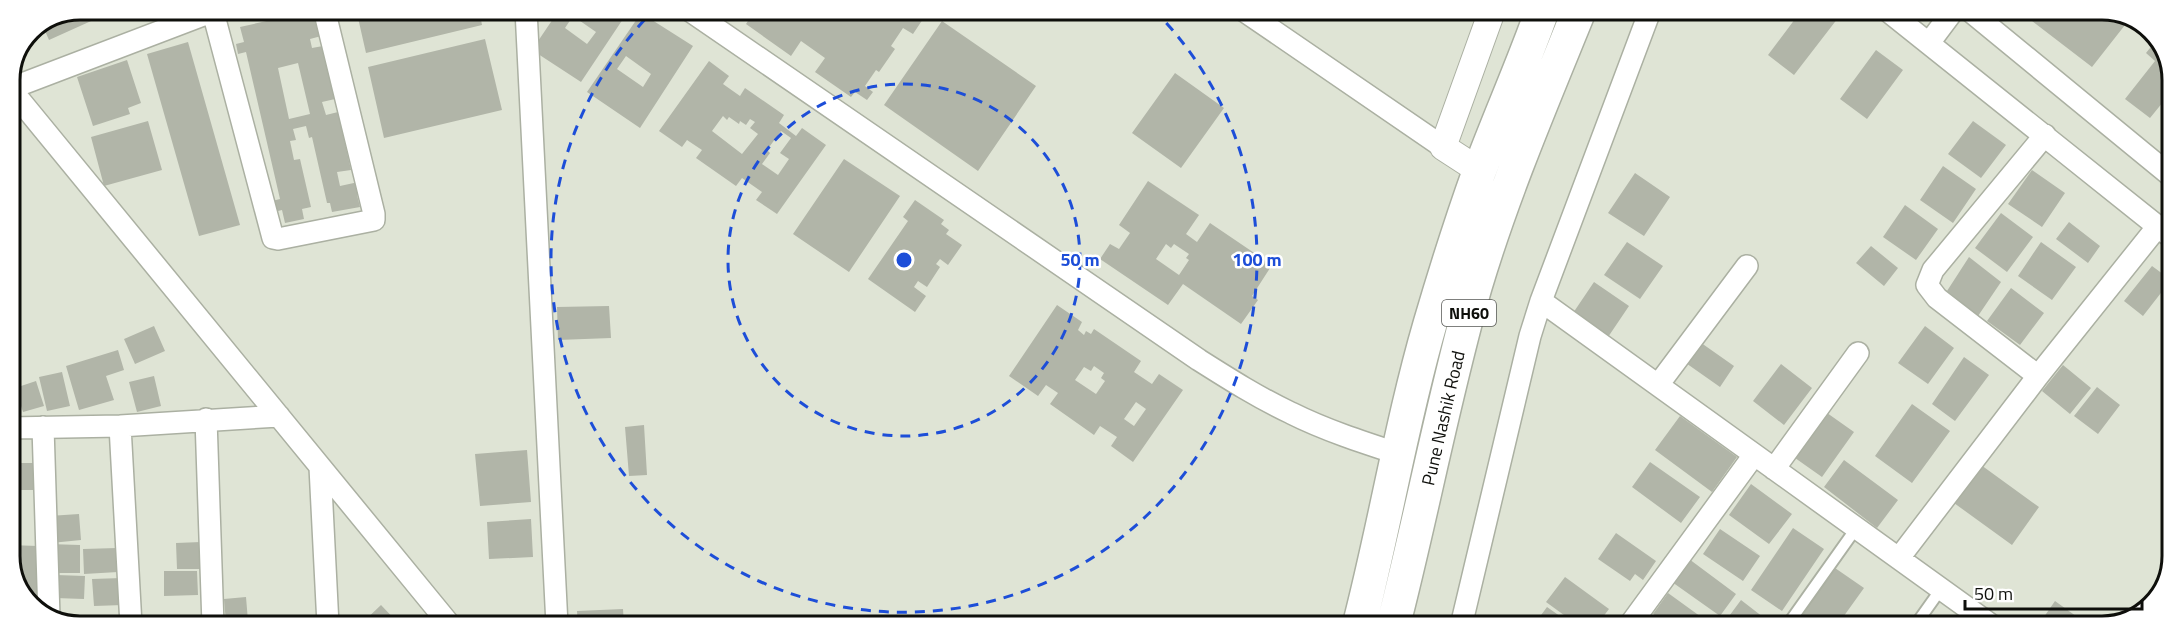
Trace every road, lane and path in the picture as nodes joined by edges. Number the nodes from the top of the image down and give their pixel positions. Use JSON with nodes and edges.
{"nodes":[{"id":1,"x":189,"y":20,"type":"edge"},
{"id":2,"x":218,"y":20,"type":"edge"},
{"id":3,"x":327,"y":20,"type":"edge"},
{"id":4,"x":527,"y":20,"type":"edge"},
{"id":5,"x":704,"y":20,"type":"edge"},
{"id":6,"x":1258,"y":20,"type":"edge"},
{"id":7,"x":1489,"y":20,"type":"edge"},
{"id":8,"x":1539,"y":20,"type":"edge"},
{"id":9,"x":1575,"y":20,"type":"edge"},
{"id":10,"x":1647,"y":20,"type":"edge"},
{"id":11,"x":1900,"y":20,"type":"edge"},
{"id":12,"x":1946,"y":20,"type":"edge"},
{"id":13,"x":1981,"y":20,"type":"edge"},
{"id":14,"x":1929,"y":43,"type":"junction"},
{"id":15,"x":20,"y":84,"type":"edge"},
{"id":16,"x":20,"y":101,"type":"edge"},
{"id":17,"x":2045,"y":135,"type":"junction"},
{"id":18,"x":1443,"y":147,"type":"junction"},
{"id":19,"x":2161,"y":168,"type":"edge"},
{"id":20,"x":1480,"y":171,"type":"junction"},
{"id":21,"x":2161,"y":228,"type":"edge"},
{"id":22,"x":2161,"y":235,"type":"edge"},
{"id":23,"x":1747,"y":266,"type":"dead end"},
{"id":24,"x":1541,"y":301,"type":"junction"},
{"id":25,"x":1858,"y":353,"type":"dead end"},
{"id":26,"x":2038,"y":376,"type":"junction"},
{"id":27,"x":1658,"y":385,"type":"junction"},
{"id":28,"x":279,"y":416,"type":"junction"},
{"id":29,"x":206,"y":419,"type":"junction"},
{"id":30,"x":120,"y":426,"type":"junction"},
{"id":31,"x":43,"y":427,"type":"junction"},
{"id":32,"x":20,"y":428,"type":"edge"},
{"id":33,"x":1399,"y":454,"type":"junction"},
{"id":34,"x":1755,"y":455,"type":"junction"},
{"id":35,"x":320,"y":468,"type":"junction"},
{"id":36,"x":1774,"y":468,"type":"junction"},
{"id":37,"x":1857,"y":527,"type":"junction"},
{"id":38,"x":1899,"y":558,"type":"junction"},
{"id":39,"x":1941,"y":589,"type":"junction"},
{"id":40,"x":49,"y":608,"type":"edge"},
{"id":41,"x":131,"y":616,"type":"edge"},
{"id":42,"x":213,"y":616,"type":"edge"},
{"id":43,"x":328,"y":616,"type":"edge"},
{"id":44,"x":443,"y":616,"type":"edge"},
{"id":45,"x":557,"y":616,"type":"edge"},
{"id":46,"x":1362,"y":616,"type":"edge"},
{"id":47,"x":1395,"y":616,"type":"edge"},
{"id":48,"x":1463,"y":616,"type":"edge"},
{"id":49,"x":1636,"y":616,"type":"edge"},
{"id":50,"x":1794,"y":616,"type":"edge"},
{"id":51,"x":1922,"y":616,"type":"edge"},
{"id":52,"x":1979,"y":616,"type":"edge"}],
"edges":[{"from":1,"to":15,"type":"street"},
{"from":2,"to":3,"type":"street"},
{"from":4,"to":45,"type":"street"},
{"from":5,"to":33,"type":"street"},
{"from":6,"to":18,"type":"street"},
{"from":7,"to":18,"type":"street"},
{"from":8,"to":20,"type":"highway","name":"Pune Nashik Road","number":"NH60"},
{"from":9,"to":47,"type":"highway","name":"Pune Nashik Road","number":"NH60"},
{"from":10,"to":24,"type":"street"},
{"from":11,"to":14,"type":"street"},
{"from":12,"to":14,"type":"street"},
{"from":13,"to":19,"type":"street"},
{"from":14,"to":17,"type":"street"},
{"from":16,"to":28,"type":"street"},
{"from":17,"to":21,"type":"street"},
{"from":17,"to":26,"type":"street"},
{"from":18,"to":20,"type":"street"},
{"from":20,"to":33,"type":"highway","name":"Pune Nashik Road","number":"NH60"},
{"from":22,"to":26,"type":"street"},
{"from":23,"to":27,"type":"street"},
{"from":24,"to":27,"type":"street"},
{"from":24,"to":48,"type":"street"},
{"from":25,"to":36,"type":"street"},
{"from":26,"to":38,"type":"street"},
{"from":27,"to":34,"type":"street"},
{"from":28,"to":29,"type":"street"},
{"from":28,"to":35,"type":"street"},
{"from":29,"to":30,"type":"street"},
{"from":29,"to":42,"type":"street"},
{"from":30,"to":31,"type":"street"},
{"from":30,"to":41,"type":"street"},
{"from":31,"to":32,"type":"street"},
{"from":31,"to":40,"type":"street"},
{"from":33,"to":46,"type":"highway","name":"Pune Nashik Road","number":"NH60"},
{"from":34,"to":36,"type":"street"},
{"from":34,"to":49,"type":"street"},
{"from":35,"to":43,"type":"street"},
{"from":35,"to":44,"type":"street"},
{"from":36,"to":37,"type":"street"},
{"from":37,"to":38,"type":"street"},
{"from":37,"to":50,"type":"lane"},
{"from":38,"to":39,"type":"street"},
{"from":39,"to":51,"type":"lane"},
{"from":39,"to":52,"type":"street"}]}
